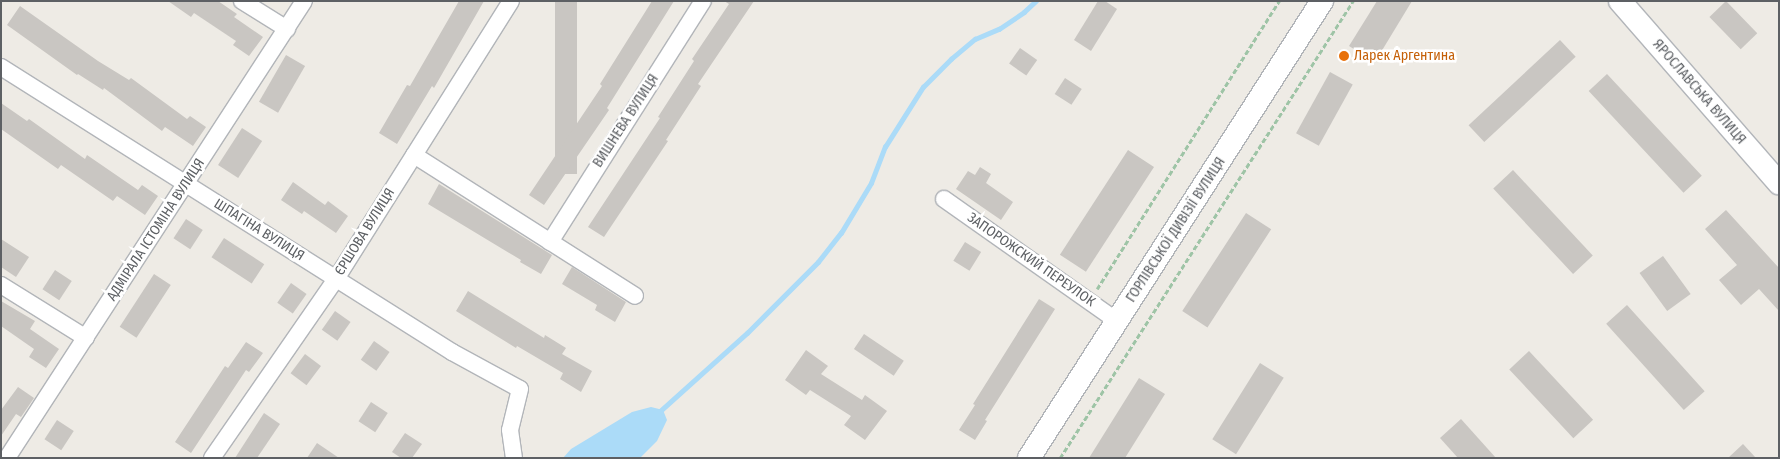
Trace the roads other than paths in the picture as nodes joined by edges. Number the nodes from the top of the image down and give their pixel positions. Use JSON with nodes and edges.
{"nodes":[{"id":1,"x":242,"y":1,"type":"edge"},
{"id":2,"x":304,"y":1,"type":"edge"},
{"id":3,"x":511,"y":1,"type":"edge"},
{"id":4,"x":703,"y":1,"type":"edge"},
{"id":5,"x":1322,"y":1,"type":"edge"},
{"id":6,"x":1620,"y":1,"type":"edge"},
{"id":7,"x":286,"y":29,"type":"junction"},
{"id":8,"x":1,"y":67,"type":"edge"},
{"id":9,"x":414,"y":156,"type":"junction"},
{"id":10,"x":1779,"y":183,"type":"edge"},
{"id":11,"x":187,"y":184,"type":"junction"},
{"id":12,"x":944,"y":199,"type":"dead end"},
{"id":13,"x":550,"y":242,"type":"junction"},
{"id":14,"x":336,"y":279,"type":"junction"},
{"id":15,"x":1,"y":285,"type":"edge"},
{"id":16,"x":635,"y":296,"type":"dead end"},
{"id":17,"x":1117,"y":321,"type":"junction"},
{"id":18,"x":86,"y":338,"type":"junction"},
{"id":19,"x":7,"y":458,"type":"edge"},
{"id":20,"x":212,"y":458,"type":"edge"},
{"id":21,"x":514,"y":458,"type":"edge"},
{"id":22,"x":1029,"y":458,"type":"edge"}],
"edges":[{"from":1,"to":7,"type":"street"},
{"from":2,"to":7,"type":"street","name":"АДМІРАЛА ІСТОМІНА ВУЛИЦЯ"},
{"from":3,"to":9,"type":"street","name":"ЄРШОВА ВУЛИЦЯ"},
{"from":4,"to":13,"type":"street","name":"ВИШНЕВА ВУЛИЦЯ"},
{"from":5,"to":17,"type":"main road","name":"ГОРЛІВСЬКОЇ ДИВІЗІЇ ВУЛИЦЯ"},
{"from":6,"to":10,"type":"main road","name":"ЯРОСЛАВСЬКА ВУЛИЦЯ"},
{"from":7,"to":11,"type":"street","name":"АДМІРАЛА ІСТОМІНА ВУЛИЦЯ"},
{"from":8,"to":11,"type":"street","name":"ШПАГІНА ВУЛИЦЯ"},
{"from":9,"to":13,"type":"street"},
{"from":9,"to":14,"type":"street","name":"ЄРШОВА ВУЛИЦЯ"},
{"from":11,"to":14,"type":"street","name":"ШПАГІНА ВУЛИЦЯ"},
{"from":11,"to":18,"type":"street","name":"АДМІРАЛА ІСТОМІНА ВУЛИЦЯ"},
{"from":12,"to":17,"type":"street","name":"ЗАПОРОЖСКИЙ ПЕРЕУЛОК"},
{"from":13,"to":16,"type":"street"},
{"from":14,"to":20,"type":"street","name":"ЄРШОВА ВУЛИЦЯ"},
{"from":14,"to":21,"type":"street","name":"ШПАГІНА ВУЛИЦЯ"},
{"from":15,"to":18,"type":"street"},
{"from":17,"to":22,"type":"main road","name":"ГОРЛІВСЬКОЇ ДИВІЗІЇ ВУЛИЦЯ"},
{"from":18,"to":19,"type":"street","name":"АДМІРАЛА ІСТОМІНА ВУЛИЦЯ"}]}
